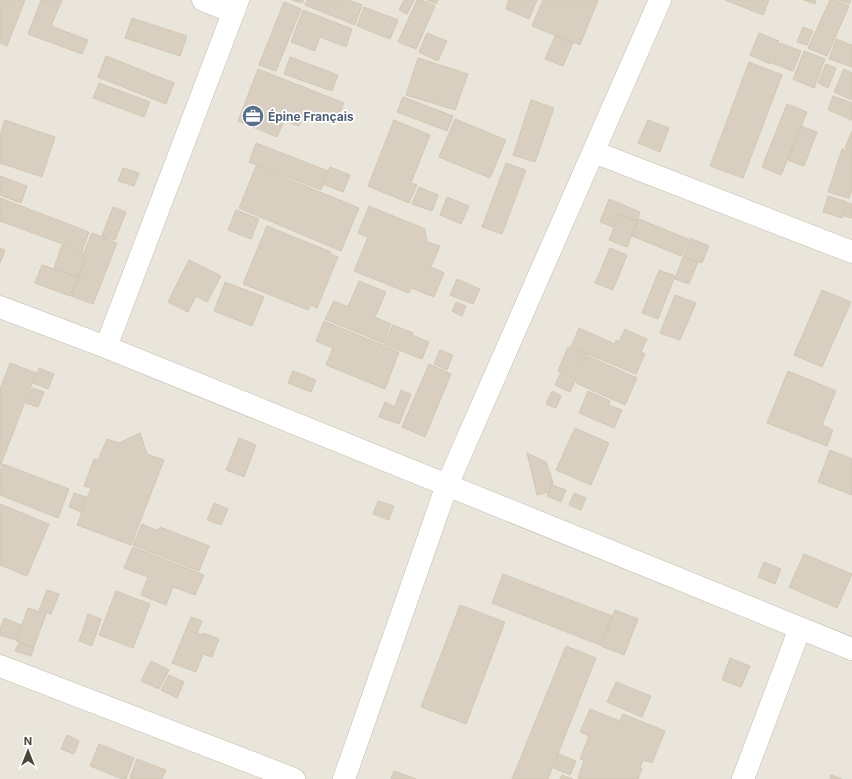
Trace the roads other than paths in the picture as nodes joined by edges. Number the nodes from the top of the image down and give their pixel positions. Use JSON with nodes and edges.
{"nodes":[{"id":1,"x":203,"y":0,"type":"edge"},
{"id":2,"x":660,"y":0,"type":"edge"},
{"id":3,"x":236,"y":6,"type":"edge"},
{"id":4,"x":594,"y":152,"type":"junction"},
{"id":5,"x":852,"y":252,"type":"edge"},
{"id":6,"x":0,"y":307,"type":"edge"},
{"id":7,"x":106,"y":347,"type":"junction"},
{"id":8,"x":447,"y":485,"type":"junction"},
{"id":9,"x":800,"y":628,"type":"junction"},
{"id":10,"x":852,"y":649,"type":"edge"},
{"id":11,"x":0,"y":666,"type":"edge"},
{"id":12,"x":294,"y":779,"type":"edge"},
{"id":13,"x":344,"y":779,"type":"edge"},
{"id":14,"x":743,"y":779,"type":"edge"}],
"edges":[{"from":1,"to":3,"type":"street"},
{"from":2,"to":4,"type":"street"},
{"from":3,"to":7,"type":"street"},
{"from":4,"to":5,"type":"street"},
{"from":4,"to":8,"type":"street"},
{"from":6,"to":7,"type":"street"},
{"from":7,"to":8,"type":"street"},
{"from":8,"to":9,"type":"street"},
{"from":8,"to":13,"type":"street"},
{"from":9,"to":10,"type":"street"},
{"from":9,"to":14,"type":"street"},
{"from":11,"to":12,"type":"street"}]}
